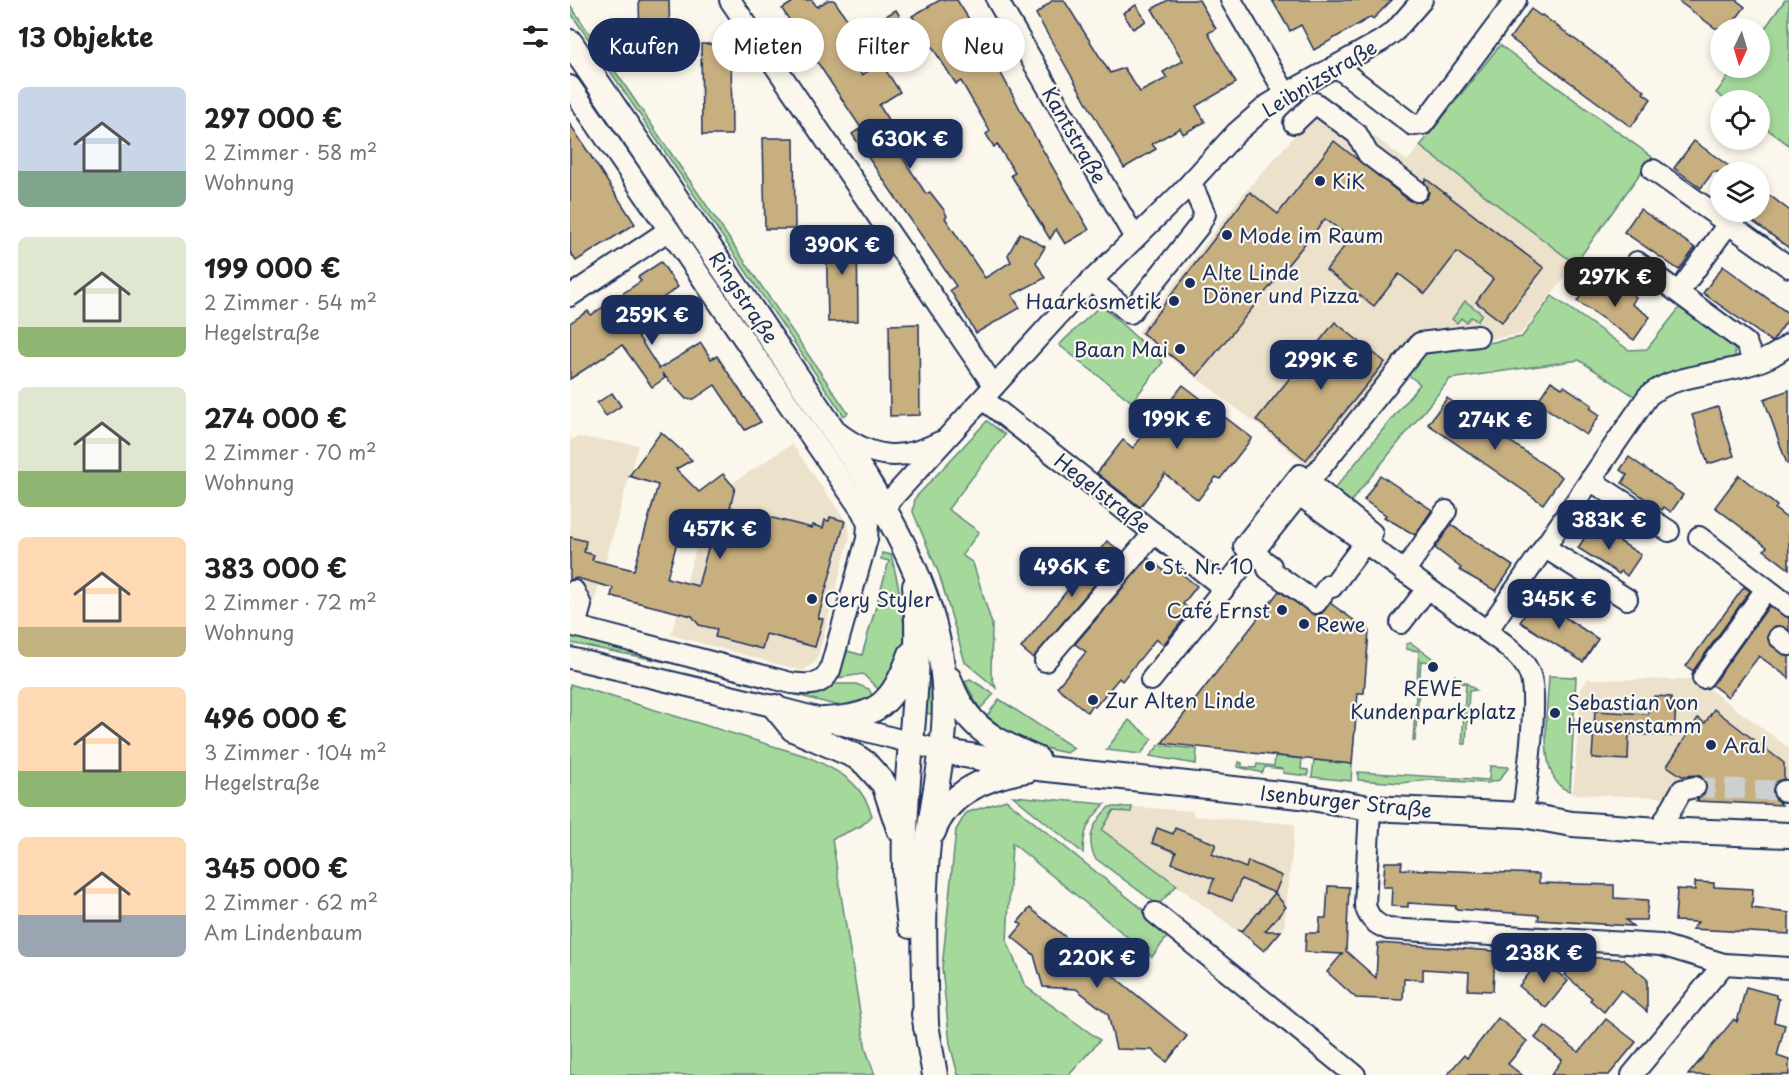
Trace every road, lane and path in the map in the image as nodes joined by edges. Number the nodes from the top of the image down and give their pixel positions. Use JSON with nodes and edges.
{"nodes":[{"id":1,"x":730,"y":0,"type":"edge"},
{"id":2,"x":997,"y":0,"type":"edge"},
{"id":3,"x":1231,"y":0,"type":"edge"},
{"id":4,"x":1422,"y":0,"type":"edge"},
{"id":5,"x":1516,"y":0,"type":"edge"},
{"id":6,"x":570,"y":42,"type":"edge"},
{"id":7,"x":1337,"y":67,"type":"junction"},
{"id":8,"x":570,"y":86,"type":"edge"},
{"id":9,"x":1286,"y":94,"type":"junction"},
{"id":10,"x":1294,"y":123,"type":"dead end"},
{"id":11,"x":1653,"y":170,"type":"dead end"},
{"id":12,"x":1191,"y":183,"type":"junction"},
{"id":13,"x":1417,"y":190,"type":"dead end"},
{"id":14,"x":1728,"y":224,"type":"junction"},
{"id":15,"x":669,"y":230,"type":"junction"},
{"id":16,"x":1135,"y":238,"type":"junction"},
{"id":17,"x":1636,"y":262,"type":"dead end"},
{"id":18,"x":1789,"y":267,"type":"edge"},
{"id":19,"x":1091,"y":280,"type":"junction"},
{"id":20,"x":1679,"y":292,"type":"junction"},
{"id":21,"x":570,"y":296,"type":"edge"},
{"id":22,"x":1478,"y":336,"type":"dead end"},
{"id":23,"x":1789,"y":344,"type":"edge"},
{"id":24,"x":1754,"y":363,"type":"junction"},
{"id":25,"x":988,"y":393,"type":"junction"},
{"id":26,"x":833,"y":428,"type":"junction"},
{"id":27,"x":948,"y":438,"type":"junction"},
{"id":28,"x":1590,"y":480,"type":"junction"},
{"id":29,"x":1303,"y":488,"type":"junction"},
{"id":30,"x":884,"y":507,"type":"junction"},
{"id":31,"x":1450,"y":514,"type":"dead end"},
{"id":32,"x":1669,"y":531,"type":"dead end"},
{"id":33,"x":1155,"y":533,"type":"junction"},
{"id":34,"x":1699,"y":537,"type":"dead end"},
{"id":35,"x":1364,"y":544,"type":"junction"},
{"id":36,"x":1545,"y":547,"type":"junction"},
{"id":37,"x":1252,"y":552,"type":"junction"},
{"id":38,"x":910,"y":558,"type":"junction"},
{"id":39,"x":1414,"y":580,"type":"junction"},
{"id":40,"x":1224,"y":588,"type":"junction"},
{"id":41,"x":1766,"y":588,"type":"junction"},
{"id":42,"x":574,"y":591,"type":"dead end"},
{"id":43,"x":1627,"y":599,"type":"dead end"},
{"id":44,"x":1789,"y":606,"type":"edge"},
{"id":45,"x":1401,"y":623,"type":"dead end"},
{"id":46,"x":573,"y":625,"type":"edge"},
{"id":47,"x":1487,"y":631,"type":"junction"},
{"id":48,"x":916,"y":640,"type":"junction"},
{"id":49,"x":941,"y":657,"type":"junction"},
{"id":50,"x":570,"y":658,"type":"edge"},
{"id":51,"x":1045,"y":662,"type":"dead end"},
{"id":52,"x":747,"y":672,"type":"junction"},
{"id":53,"x":1703,"y":678,"type":"dead end"},
{"id":54,"x":1151,"y":680,"type":"dead end"},
{"id":55,"x":771,"y":706,"type":"junction"},
{"id":56,"x":824,"y":720,"type":"junction"},
{"id":57,"x":911,"y":745,"type":"junction"},
{"id":58,"x":942,"y":751,"type":"junction"},
{"id":59,"x":1038,"y":768,"type":"junction"},
{"id":60,"x":1094,"y":775,"type":"junction"},
{"id":61,"x":1695,"y":787,"type":"tunnel mouth"},
{"id":62,"x":1370,"y":808,"type":"junction"},
{"id":63,"x":1523,"y":815,"type":"junction"},
{"id":64,"x":1659,"y":830,"type":"junction"},
{"id":65,"x":1789,"y":835,"type":"edge"},
{"id":66,"x":916,"y":852,"type":"junction"},
{"id":67,"x":1155,"y":913,"type":"dead end"},
{"id":68,"x":1724,"y":964,"type":"junction"},
{"id":69,"x":1789,"y":968,"type":"edge"},
{"id":70,"x":935,"y":1075,"type":"edge"},
{"id":71,"x":1355,"y":1075,"type":"edge"},
{"id":72,"x":1632,"y":1075,"type":"edge"}],
"edges":[{"from":1,"to":25,"type":"street","name":"Hegelstraße"},
{"from":2,"to":16,"type":"street","name":"Kantstraße"},
{"from":3,"to":9,"type":"street"},
{"from":4,"to":7,"type":"street","name":"Leibnizstraße"},
{"from":5,"to":7,"type":"street"},
{"from":6,"to":26,"type":"main road","name":"Ringstraße"},
{"from":7,"to":9,"type":"street","name":"Leibnizstraße"},
{"from":8,"to":15,"type":"street"},
{"from":9,"to":12,"type":"street","name":"Leibnizstraße"},
{"from":10,"to":13,"type":"street"},
{"from":11,"to":14,"type":"street"},
{"from":12,"to":16,"type":"street","name":"Leibnizstraße"},
{"from":12,"to":19,"type":"street"},
{"from":14,"to":18,"type":"street"},
{"from":14,"to":20,"type":"street"},
{"from":15,"to":21,"type":"street"},
{"from":15,"to":52,"type":"street"},
{"from":16,"to":19,"type":"street","name":"Leibnizstraße"},
{"from":17,"to":20,"type":"street"},
{"from":19,"to":25,"type":"street","name":"Leibnizstraße"},
{"from":20,"to":24,"type":"street"},
{"from":22,"to":29,"type":"street"},
{"from":23,"to":24,"type":"street"},
{"from":24,"to":28,"type":"street"},
{"from":25,"to":27,"type":"street","name":"Leibnizstraße"},
{"from":25,"to":33,"type":"street","name":"Hegelstraße"},
{"from":26,"to":27,"type":"street","name":"Leibnizstraße"},
{"from":26,"to":30,"type":"main road","name":"Ringstraße"},
{"from":27,"to":30,"type":"street","name":"Leibnizstraße"},
{"from":28,"to":32,"type":"street"},
{"from":28,"to":36,"type":"street"},
{"from":29,"to":35,"type":"street"},
{"from":29,"to":37,"type":"street"},
{"from":30,"to":38,"type":"main road","name":"Ringstraße"},
{"from":31,"to":39,"type":"street"},
{"from":33,"to":40,"type":"street","name":"Hegelstraße"},
{"from":33,"to":51,"type":"street"},
{"from":34,"to":41,"type":"street"},
{"from":35,"to":37,"type":"street"},
{"from":35,"to":39,"type":"street"},
{"from":36,"to":43,"type":"street"},
{"from":36,"to":47,"type":"street"},
{"from":37,"to":40,"type":"street"},
{"from":38,"to":48,"type":"main road","name":"Ringstraße"},
{"from":38,"to":49,"type":"main road","name":"Ringstraße"},
{"from":39,"to":45,"type":"street"},
{"from":39,"to":47,"type":"street"},
{"from":40,"to":54,"type":"street"},
{"from":41,"to":44,"type":"street"},
{"from":41,"to":53,"type":"street"},
{"from":42,"to":46,"type":"street"},
{"from":46,"to":52,"type":"street"},
{"from":47,"to":63,"type":"street"},
{"from":48,"to":56,"type":"main road"},
{"from":48,"to":57,"type":"main road","name":"Ringstraße"},
{"from":49,"to":58,"type":"main road","name":"Ringstraße"},
{"from":49,"to":60,"type":"main road"},
{"from":50,"to":55,"type":"street"},
{"from":52,"to":55,"type":"street"},
{"from":55,"to":56,"type":"street"},
{"from":55,"to":66,"type":"main road"},
{"from":56,"to":57,"type":"street"},
{"from":57,"to":58,"type":"street"},
{"from":57,"to":66,"type":"main road","name":"Ringstraße"},
{"from":58,"to":59,"type":"main road","name":"Isenburger Straße"},
{"from":58,"to":66,"type":"main road","name":"Ringstraße"},
{"from":59,"to":60,"type":"main road","name":"Isenburger Straße"},
{"from":59,"to":66,"type":"main road"},
{"from":60,"to":62,"type":"main road","name":"Isenburger Straße"},
{"from":61,"to":64,"type":"street"},
{"from":62,"to":63,"type":"main road","name":"Isenburger Straße"},
{"from":62,"to":68,"type":"street"},
{"from":63,"to":64,"type":"main road","name":"Isenburger Straße"},
{"from":64,"to":65,"type":"main road","name":"Isenburger Straße"},
{"from":66,"to":70,"type":"main road"},
{"from":67,"to":71,"type":"street"},
{"from":68,"to":69,"type":"street"},
{"from":68,"to":72,"type":"street"}]}
